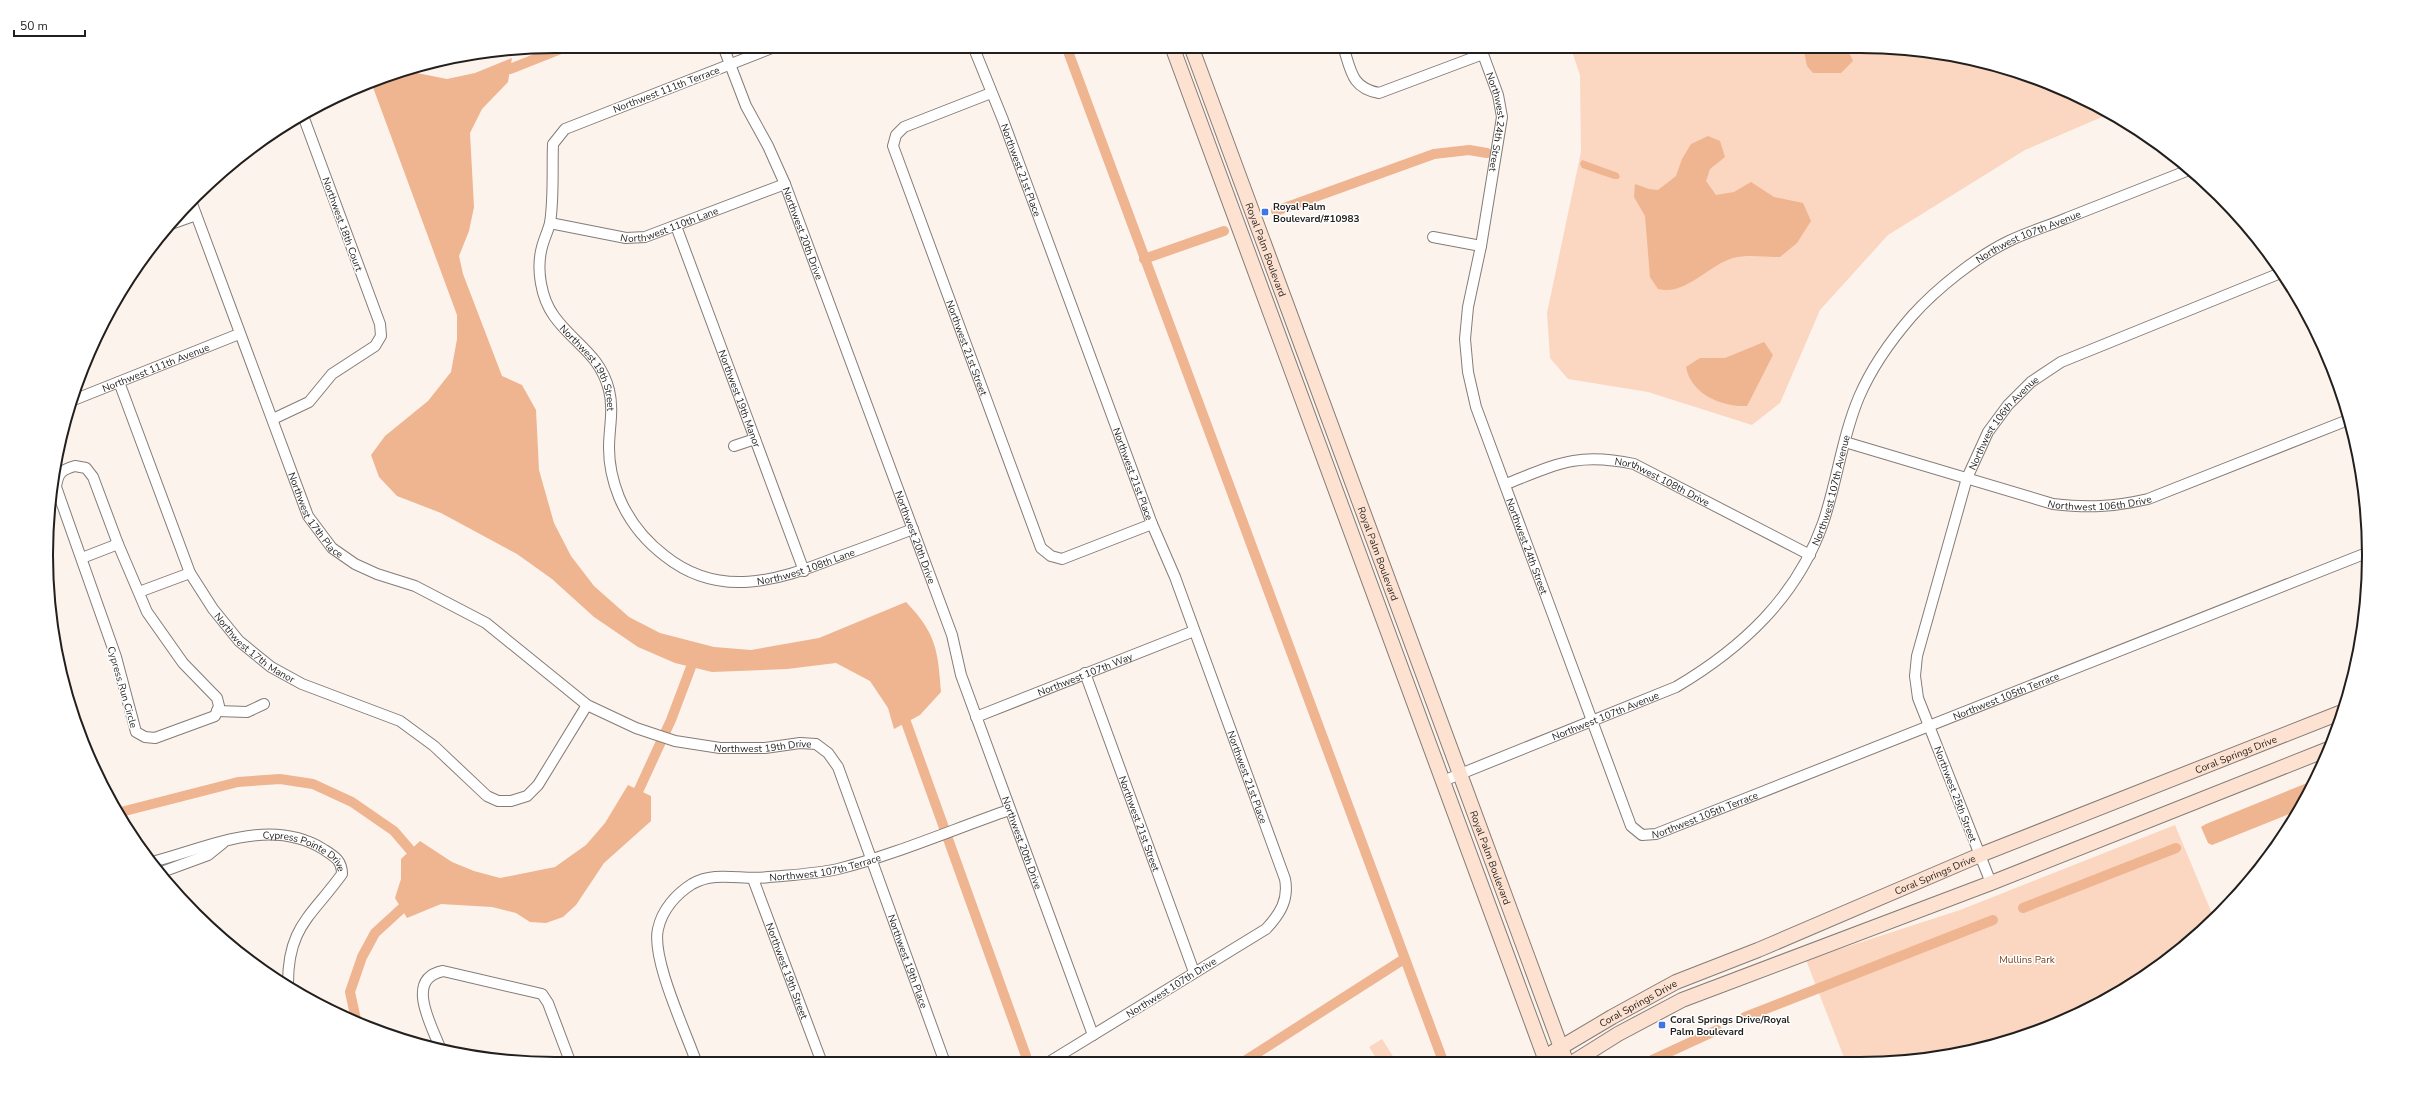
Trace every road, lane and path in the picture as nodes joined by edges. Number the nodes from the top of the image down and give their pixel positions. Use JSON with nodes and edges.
{"nodes":[{"id":1,"x":726,"y":53,"type":"edge"},
{"id":2,"x":759,"y":53,"type":"edge"},
{"id":3,"x":976,"y":53,"type":"edge"},
{"id":4,"x":1175,"y":53,"type":"edge"},
{"id":5,"x":1194,"y":53,"type":"edge"},
{"id":6,"x":1345,"y":53,"type":"edge"},
{"id":7,"x":1475,"y":53,"type":"edge"},
{"id":8,"x":1483,"y":53,"type":"edge"},
{"id":9,"x":730,"y":64,"type":"junction"},
{"id":10,"x":991,"y":92,"type":"junction"},
{"id":11,"x":304,"y":120,"type":"edge"},
{"id":12,"x":558,"y":135,"type":"joint"},
{"id":13,"x":2184,"y":172,"type":"edge"},
{"id":14,"x":785,"y":184,"type":"junction"},
{"id":15,"x":193,"y":207,"type":"edge"},
{"id":16,"x":196,"y":215,"type":"junction"},
{"id":17,"x":181,"y":221,"type":"edge"},
{"id":18,"x":550,"y":223,"type":"junction"},
{"id":19,"x":676,"y":226,"type":"junction"},
{"id":20,"x":1433,"y":237,"type":"dead end"},
{"id":21,"x":1481,"y":246,"type":"junction"},
{"id":22,"x":2276,"y":275,"type":"edge"},
{"id":23,"x":239,"y":334,"type":"junction"},
{"id":24,"x":119,"y":382,"type":"junction"},
{"id":25,"x":79,"y":397,"type":"edge"},
{"id":26,"x":273,"y":419,"type":"junction"},
{"id":27,"x":2344,"y":422,"type":"edge"},
{"id":28,"x":755,"y":439,"type":"junction"},
{"id":29,"x":1845,"y":442,"type":"junction"},
{"id":30,"x":734,"y":446,"type":"dead end"},
{"id":31,"x":60,"y":472,"type":"edge"},
{"id":32,"x":1967,"y":478,"type":"junction"},
{"id":33,"x":1506,"y":484,"type":"junction"},
{"id":34,"x":57,"y":490,"type":"edge"},
{"id":35,"x":1152,"y":524,"type":"junction"},
{"id":36,"x":913,"y":529,"type":"junction"},
{"id":37,"x":118,"y":544,"type":"junction"},
{"id":38,"x":1810,"y":554,"type":"junction"},
{"id":39,"x":2362,"y":555,"type":"edge"},
{"id":40,"x":82,"y":558,"type":"junction"},
{"id":41,"x":804,"y":571,"type":"junction"},
{"id":42,"x":190,"y":573,"type":"junction"},
{"id":43,"x":696,"y":574,"type":"joint"},
{"id":44,"x":139,"y":592,"type":"junction"},
{"id":45,"x":1194,"y":631,"type":"junction"},
{"id":46,"x":1085,"y":673,"type":"junction"},
{"id":47,"x":264,"y":704,"type":"dead end"},
{"id":48,"x":587,"y":705,"type":"junction"},
{"id":49,"x":217,"y":711,"type":"junction"},
{"id":50,"x":2335,"y":715,"type":"edge"},
{"id":51,"x":976,"y":717,"type":"junction"},
{"id":52,"x":1592,"y":720,"type":"junction"},
{"id":53,"x":1930,"y":726,"type":"junction"},
{"id":54,"x":2322,"y":752,"type":"edge"},
{"id":55,"x":1459,"y":775,"type":"junction"},
{"id":56,"x":1443,"y":782,"type":"junction"},
{"id":57,"x":1009,"y":810,"type":"junction"},
{"id":58,"x":1642,"y":834,"type":"joint"},
{"id":59,"x":226,"y":841,"type":"junction"},
{"id":60,"x":1980,"y":855,"type":"junction"},
{"id":61,"x":871,"y":859,"type":"junction"},
{"id":62,"x":157,"y":861,"type":"edge"},
{"id":63,"x":165,"y":870,"type":"edge"},
{"id":64,"x":753,"y":879,"type":"junction"},
{"id":65,"x":1991,"y":883,"type":"junction"},
{"id":66,"x":1285,"y":902,"type":"joint"},
{"id":67,"x":1194,"y":972,"type":"junction"},
{"id":68,"x":288,"y":980,"type":"edge"},
{"id":69,"x":1093,"y":1035,"type":"junction"},
{"id":70,"x":438,"y":1043,"type":"edge"},
{"id":71,"x":1560,"y":1048,"type":"junction"},
{"id":72,"x":568,"y":1057,"type":"edge"},
{"id":73,"x":694,"y":1057,"type":"edge"},
{"id":74,"x":820,"y":1057,"type":"edge"},
{"id":75,"x":943,"y":1057,"type":"edge"},
{"id":76,"x":1057,"y":1057,"type":"edge"},
{"id":77,"x":1542,"y":1057,"type":"edge"},
{"id":78,"x":1547,"y":1057,"type":"edge"},
{"id":79,"x":1564,"y":1057,"type":"edge"},
{"id":80,"x":1581,"y":1057,"type":"edge"}],
"edges":[{"from":1,"to":9,"type":"street","name":"Northwest 20th Drive"},
{"from":2,"to":9,"type":"street","name":"Northwest 111th Terrace"},
{"from":3,"to":10,"type":"street","name":"Northwest 21st Place"},
{"from":4,"to":56,"type":"main road","name":"Royal Palm Boulevard"},
{"from":5,"to":55,"type":"main road","name":"Royal Palm Boulevard"},
{"from":6,"to":7,"type":"street"},
{"from":8,"to":21,"type":"street","name":"Northwest 24th Street"},
{"from":9,"to":12,"type":"street","name":"Northwest 111th Terrace"},
{"from":9,"to":14,"type":"street","name":"Northwest 20th Drive"},
{"from":10,"to":35,"type":"street","name":"Northwest 21st Place"},
{"from":10,"to":35,"type":"street","name":"Northwest 21st Street"},
{"from":11,"to":26,"type":"street","name":"Northwest 18th Court"},
{"from":12,"to":18,"type":"street","name":"Northwest 19th Street"},
{"from":13,"to":29,"type":"street","name":"Northwest 107th Avenue"},
{"from":14,"to":19,"type":"street","name":"Northwest 110th Lane"},
{"from":14,"to":36,"type":"street","name":"Northwest 20th Drive"},
{"from":15,"to":16,"type":"street","name":"Northwest 17th Place"},
{"from":16,"to":17,"type":"street"},
{"from":16,"to":23,"type":"street","name":"Northwest 17th Place"},
{"from":18,"to":19,"type":"street","name":"Northwest 110th Lane"},
{"from":18,"to":43,"type":"street","name":"Northwest 19th Street"},
{"from":19,"to":28,"type":"street","name":"Northwest 19th Manor"},
{"from":20,"to":21,"type":"street"},
{"from":21,"to":33,"type":"street","name":"Northwest 24th Street"},
{"from":22,"to":32,"type":"street","name":"Northwest 106th Avenue"},
{"from":23,"to":24,"type":"street","name":"Northwest 111th Avenue"},
{"from":23,"to":26,"type":"street","name":"Northwest 17th Place"},
{"from":24,"to":25,"type":"street","name":"Northwest 111th Avenue"},
{"from":24,"to":42,"type":"street","name":"Northwest 17th Manor"},
{"from":26,"to":48,"type":"street","name":"Northwest 17th Place"},
{"from":27,"to":32,"type":"street","name":"Northwest 106th Drive"},
{"from":28,"to":30,"type":"street"},
{"from":28,"to":41,"type":"street","name":"Northwest 19th Manor"},
{"from":29,"to":32,"type":"street","name":"Northwest 106th Drive"},
{"from":29,"to":38,"type":"street","name":"Northwest 107th Avenue"},
{"from":31,"to":37,"type":"street","name":"Cypress Run Circle"},
{"from":32,"to":53,"type":"street","name":"Northwest 106th Avenue"},
{"from":33,"to":38,"type":"street","name":"Northwest 108th Drive"},
{"from":33,"to":52,"type":"street","name":"Northwest 24th Street"},
{"from":34,"to":40,"type":"street","name":"Cypress Run Circle"},
{"from":35,"to":45,"type":"street","name":"Northwest 21st Place"},
{"from":36,"to":41,"type":"street","name":"Northwest 108th Lane"},
{"from":36,"to":51,"type":"street","name":"Northwest 20th Drive"},
{"from":37,"to":40,"type":"street"},
{"from":37,"to":44,"type":"street","name":"Cypress Run Circle"},
{"from":38,"to":52,"type":"street","name":"Northwest 107th Avenue"},
{"from":39,"to":53,"type":"street","name":"Northwest 105th Terrace"},
{"from":40,"to":49,"type":"street","name":"Cypress Run Circle"},
{"from":41,"to":43,"type":"street","name":"Northwest 108th Lane"},
{"from":42,"to":44,"type":"street"},
{"from":42,"to":48,"type":"street","name":"Northwest 17th Manor"},
{"from":44,"to":49,"type":"street","name":"Cypress Run Circle"},
{"from":45,"to":46,"type":"street","name":"Northwest 107th Way"},
{"from":45,"to":66,"type":"street","name":"Northwest 21st Place"},
{"from":46,"to":51,"type":"street","name":"Northwest 107th Way"},
{"from":46,"to":67,"type":"street","name":"Northwest 21st Street"},
{"from":47,"to":49,"type":"street"},
{"from":48,"to":61,"type":"street","name":"Northwest 19th Drive"},
{"from":50,"to":60,"type":"main road","name":"Coral Springs Drive"},
{"from":51,"to":57,"type":"street","name":"Northwest 20th Drive"},
{"from":52,"to":55,"type":"street","name":"Northwest 107th Avenue"},
{"from":52,"to":58,"type":"street","name":"Northwest 24th Street"},
{"from":53,"to":58,"type":"street","name":"Northwest 105th Terrace"},
{"from":53,"to":60,"type":"street","name":"Northwest 25th Street"},
{"from":54,"to":65,"type":"main road","name":"Coral Springs Drive"},
{"from":55,"to":56,"type":"street","name":"Northwest 107th Avenue"},
{"from":55,"to":71,"type":"main road","name":"Royal Palm Boulevard"},
{"from":56,"to":77,"type":"main road","name":"Royal Palm Boulevard"},
{"from":57,"to":61,"type":"street","name":"Northwest 107th Terrace"},
{"from":57,"to":69,"type":"street","name":"Northwest 20th Drive"},
{"from":59,"to":62,"type":"street","name":"Cypress Pointe Drive"},
{"from":59,"to":63,"type":"street","name":"Cypress Pointe Drive"},
{"from":59,"to":68,"type":"street","name":"Cypress Pointe Drive"},
{"from":60,"to":65,"type":"street","name":"Northwest 25th Street"},
{"from":60,"to":71,"type":"main road","name":"Coral Springs Drive"},
{"from":61,"to":64,"type":"street","name":"Northwest 107th Terrace"},
{"from":61,"to":75,"type":"street","name":"Northwest 19th Place"},
{"from":64,"to":73,"type":"street","name":"Northwest 107th Terrace"},
{"from":64,"to":74,"type":"street","name":"Northwest 19th Street"},
{"from":65,"to":80,"type":"main road","name":"Coral Springs Drive"},
{"from":66,"to":67,"type":"street","name":"Northwest 107th Drive"},
{"from":67,"to":69,"type":"street","name":"Northwest 107th Drive"},
{"from":69,"to":76,"type":"street","name":"Northwest 107th Drive"},
{"from":70,"to":72,"type":"street"},
{"from":71,"to":78,"type":"main road","name":"Coral Springs Drive"},
{"from":71,"to":79,"type":"main road","name":"Royal Palm Boulevard"}]}
